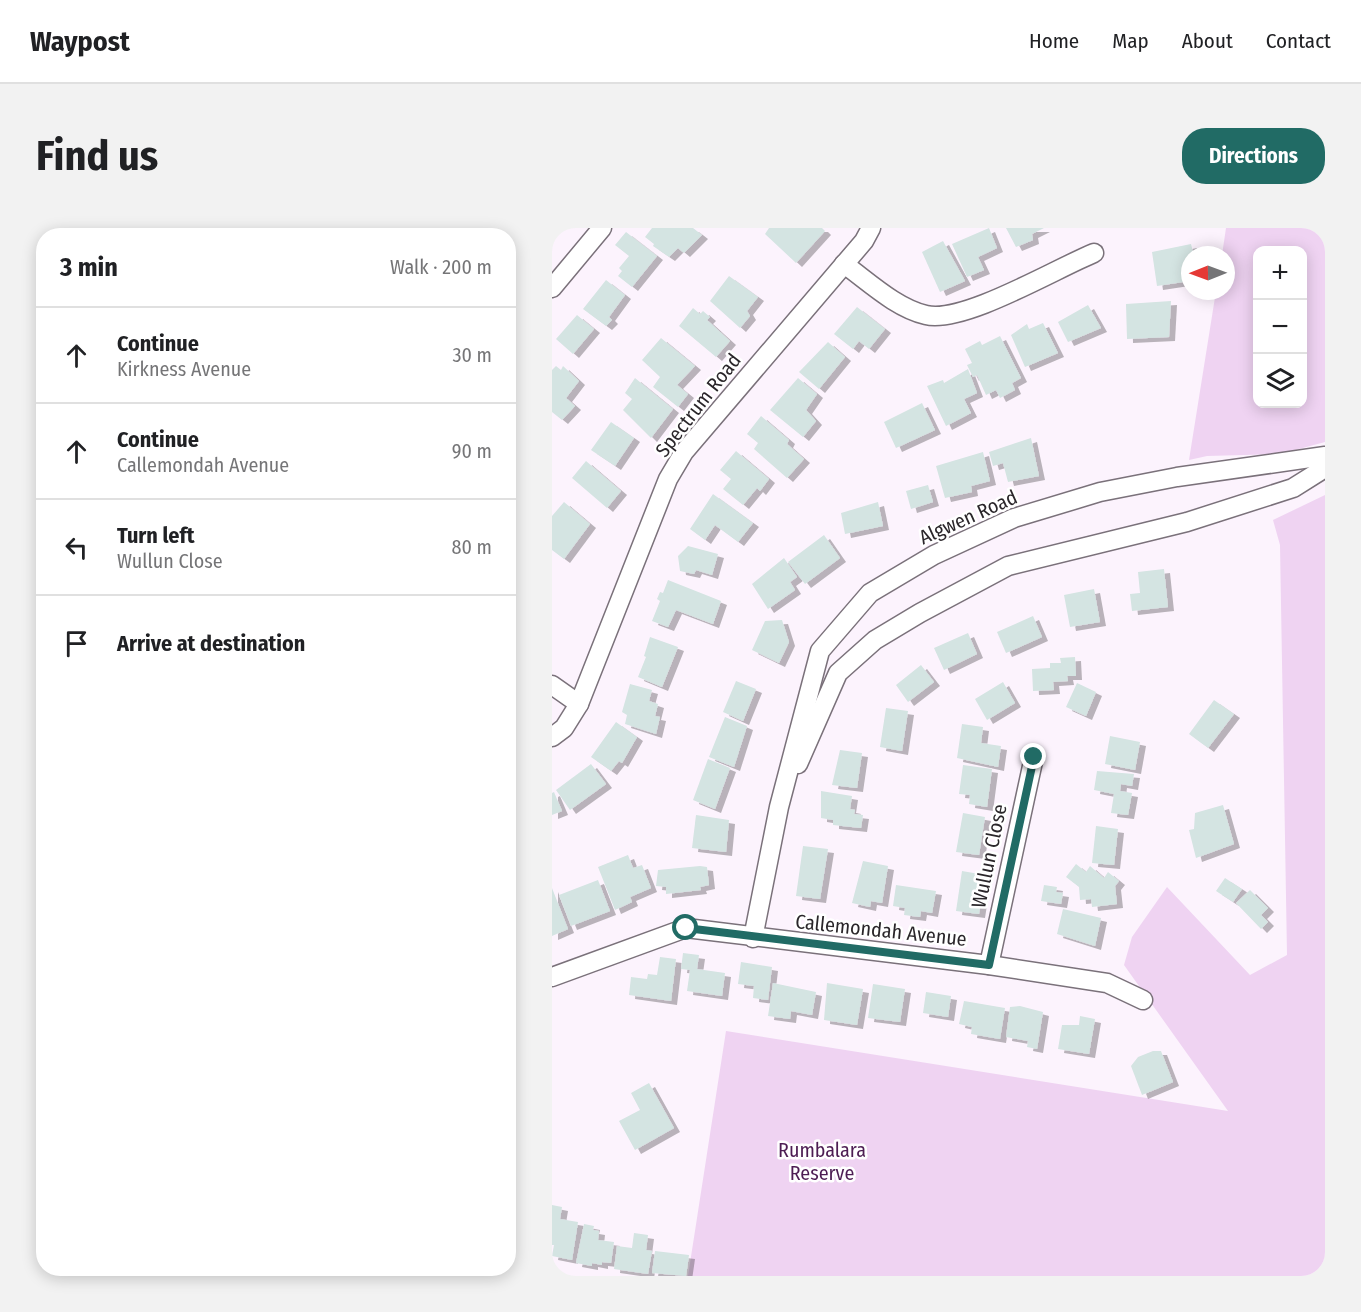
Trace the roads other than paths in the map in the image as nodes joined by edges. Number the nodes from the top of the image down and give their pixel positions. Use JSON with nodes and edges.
{"nodes":[{"id":1,"x":602,"y":228,"type":"edge"},
{"id":2,"x":871,"y":228,"type":"edge"},
{"id":3,"x":1094,"y":253,"type":"dead end"},
{"id":4,"x":844,"y":264,"type":"junction"},
{"id":5,"x":552,"y":288,"type":"edge"},
{"id":6,"x":1325,"y":456,"type":"edge"},
{"id":7,"x":1325,"y":468,"type":"edge"},
{"id":8,"x":552,"y":685,"type":"edge"},
{"id":9,"x":579,"y":704,"type":"junction"},
{"id":10,"x":552,"y":737,"type":"edge"},
{"id":11,"x":1034,"y":757,"type":"dead end"},
{"id":12,"x":779,"y":807,"type":"junction"},
{"id":13,"x":753,"y":938,"type":"junction"},
{"id":14,"x":989,"y":965,"type":"junction"},
{"id":15,"x":552,"y":977,"type":"edge"},
{"id":16,"x":1143,"y":1000,"type":"dead end"}],
"edges":[{"from":1,"to":5,"type":"street"},
{"from":2,"to":4,"type":"street","name":"Spectrum Road"},
{"from":3,"to":4,"type":"street"},
{"from":4,"to":9,"type":"street","name":"Spectrum Road"},
{"from":6,"to":12,"type":"street","name":"Algwen Road"},
{"from":7,"to":12,"type":"street","name":"Algwen Road"},
{"from":8,"to":9,"type":"street"},
{"from":9,"to":10,"type":"street","name":"Spectrum Road"},
{"from":11,"to":14,"type":"street","name":"Wullun Close"},
{"from":12,"to":13,"type":"street","name":"Algwen Road"},
{"from":13,"to":14,"type":"street","name":"Callemondah Avenue"},
{"from":13,"to":15,"type":"street","name":"Callemondah Avenue"},
{"from":14,"to":16,"type":"street","name":"Callemondah Avenue"}]}
